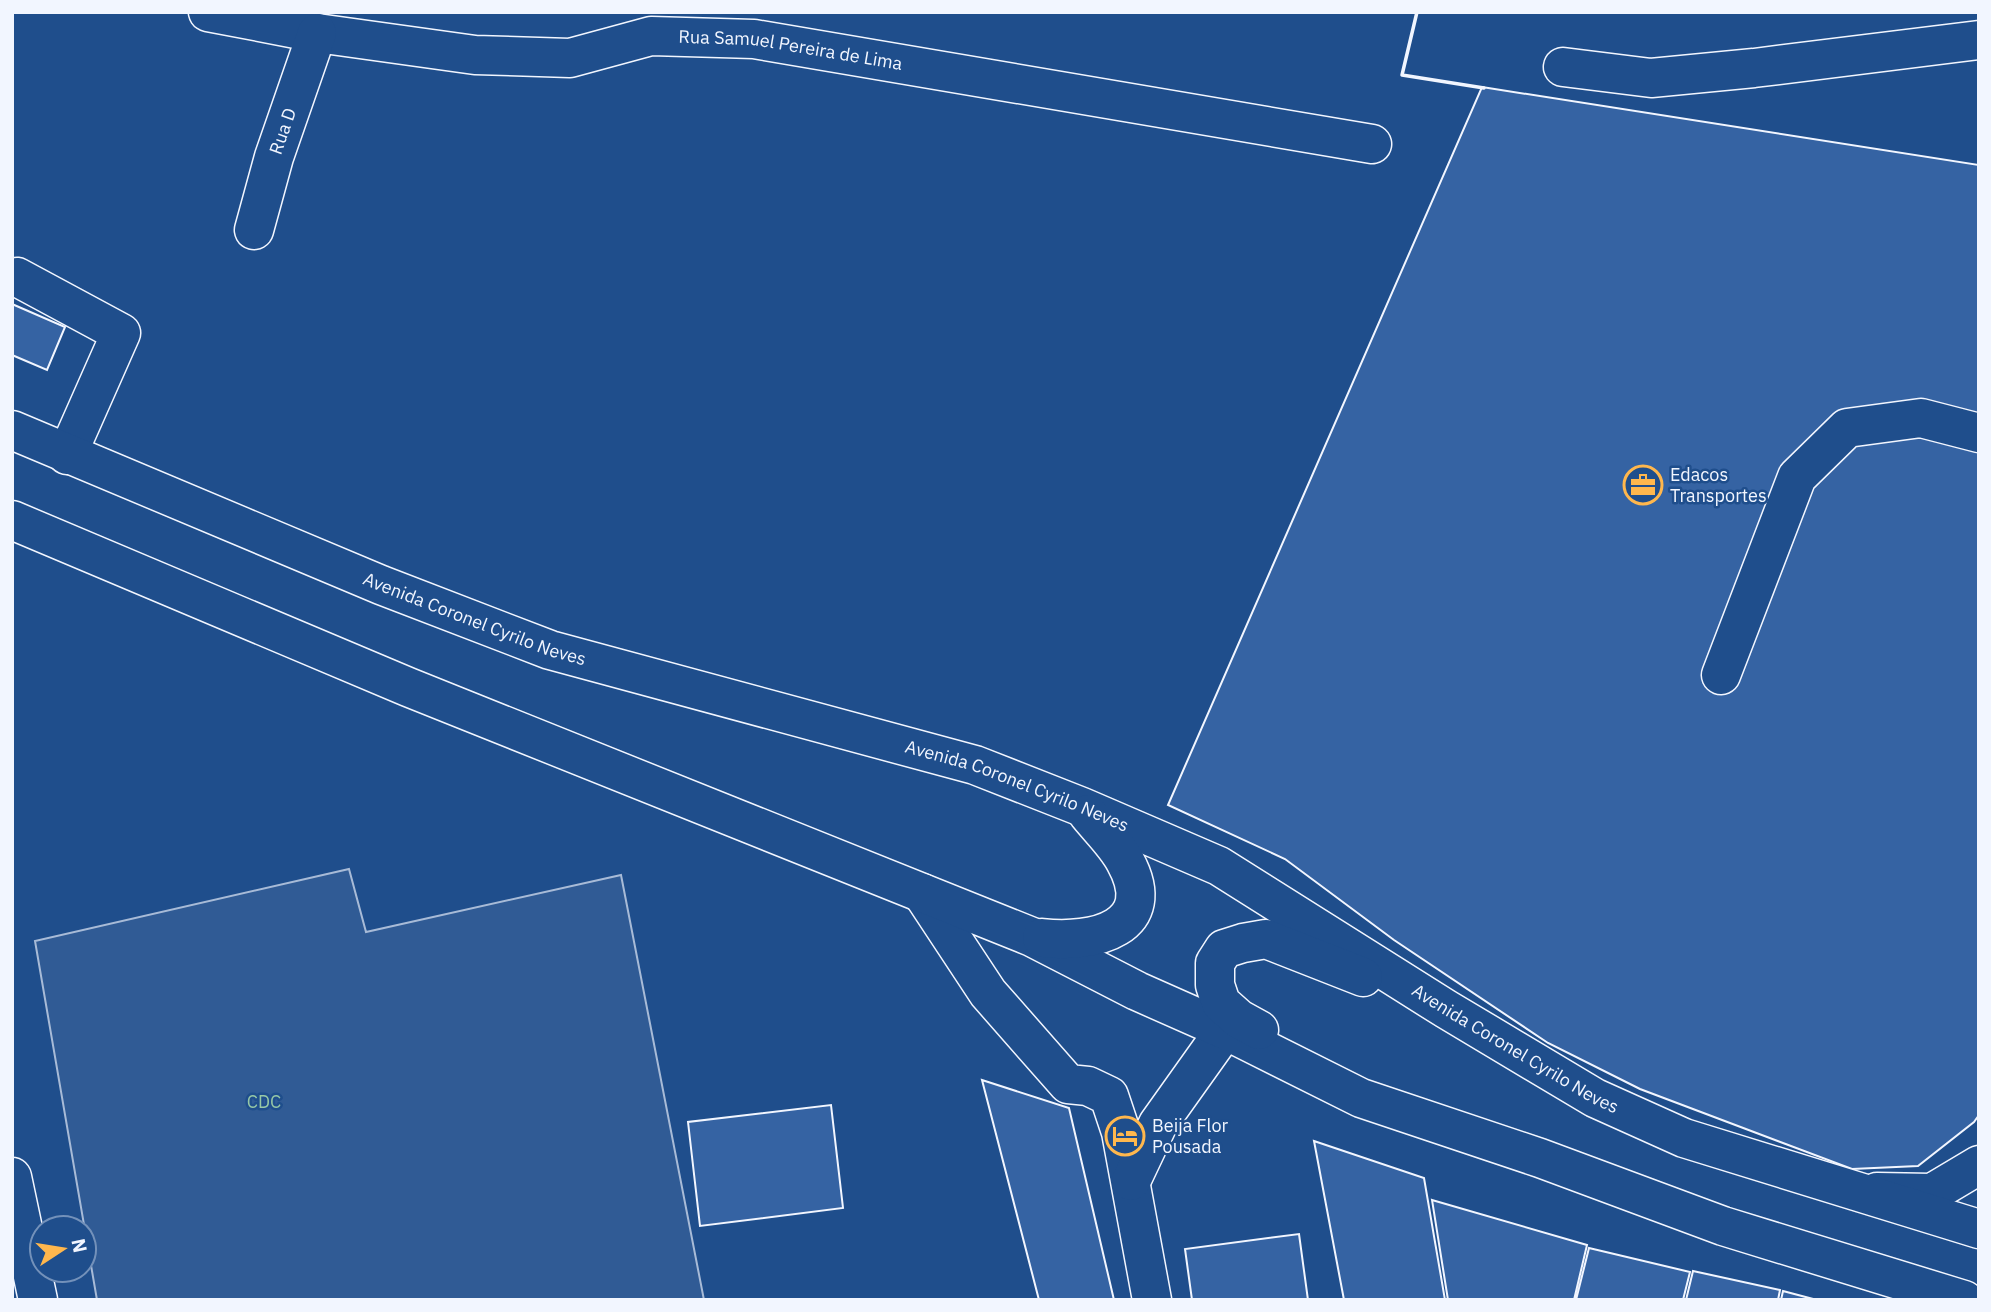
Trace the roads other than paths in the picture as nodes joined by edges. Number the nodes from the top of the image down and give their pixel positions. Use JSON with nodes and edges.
{"nodes":[{"id":1,"x":208,"y":12,"type":"edge"},
{"id":2,"x":317,"y":33,"type":"junction"},
{"id":3,"x":1979,"y":40,"type":"edge"},
{"id":4,"x":1563,"y":67,"type":"dead end"},
{"id":5,"x":1371,"y":144,"type":"dead end"},
{"id":6,"x":254,"y":230,"type":"dead end"},
{"id":7,"x":17,"y":277,"type":"dead end"},
{"id":8,"x":12,"y":430,"type":"edge"},
{"id":9,"x":1979,"y":433,"type":"edge"},
{"id":10,"x":67,"y":455,"type":"junction"},
{"id":11,"x":12,"y":520,"type":"edge"},
{"id":12,"x":1721,"y":675,"type":"dead end"},
{"id":13,"x":1082,"y":807,"type":"junction"},
{"id":14,"x":922,"y":893,"type":"junction"},
{"id":15,"x":1032,"y":937,"type":"junction"},
{"id":16,"x":1446,"y":1009,"type":"junction"},
{"id":17,"x":1225,"y":1030,"type":"junction"},
{"id":18,"x":1361,"y":1098,"type":"junction"},
{"id":19,"x":1979,"y":1165,"type":"edge"},
{"id":20,"x":12,"y":1177,"type":"edge"},
{"id":21,"x":1131,"y":1181,"type":"junction"},
{"id":22,"x":1857,"y":1192,"type":"junction"},
{"id":23,"x":1979,"y":1229,"type":"edge"},
{"id":24,"x":38,"y":1300,"type":"edge"},
{"id":25,"x":1153,"y":1300,"type":"edge"},
{"id":26,"x":1964,"y":1300,"type":"edge"}],
"edges":[{"from":1,"to":2,"type":"main road","name":"Rua Samuel Pereira de Lima"},
{"from":2,"to":5,"type":"main road","name":"Rua Samuel Pereira de Lima"},
{"from":2,"to":6,"type":"main road","name":"Rua D"},
{"from":3,"to":4,"type":"main road"},
{"from":7,"to":10,"type":"main road"},
{"from":8,"to":10,"type":"main road","name":"Avenida Coronel Cyrilo Neves"},
{"from":9,"to":12,"type":"main road"},
{"from":10,"to":13,"type":"main road","name":"Avenida Coronel Cyrilo Neves"},
{"from":11,"to":14,"type":"main road"},
{"from":13,"to":15,"type":"main road"},
{"from":13,"to":16,"type":"main road","name":"Avenida Coronel Cyrilo Neves"},
{"from":14,"to":15,"type":"main road"},
{"from":14,"to":21,"type":"main road"},
{"from":15,"to":17,"type":"main road"},
{"from":16,"to":18,"type":"main road"},
{"from":16,"to":22,"type":"main road","name":"Avenida Coronel Cyrilo Neves"},
{"from":17,"to":18,"type":"main road"},
{"from":17,"to":21,"type":"main road"},
{"from":18,"to":26,"type":"main road"},
{"from":19,"to":22,"type":"main road"},
{"from":20,"to":24,"type":"main road"},
{"from":21,"to":25,"type":"main road"},
{"from":22,"to":23,"type":"main road","name":"Avenida Coronel Cyrilo Neves"}]}
